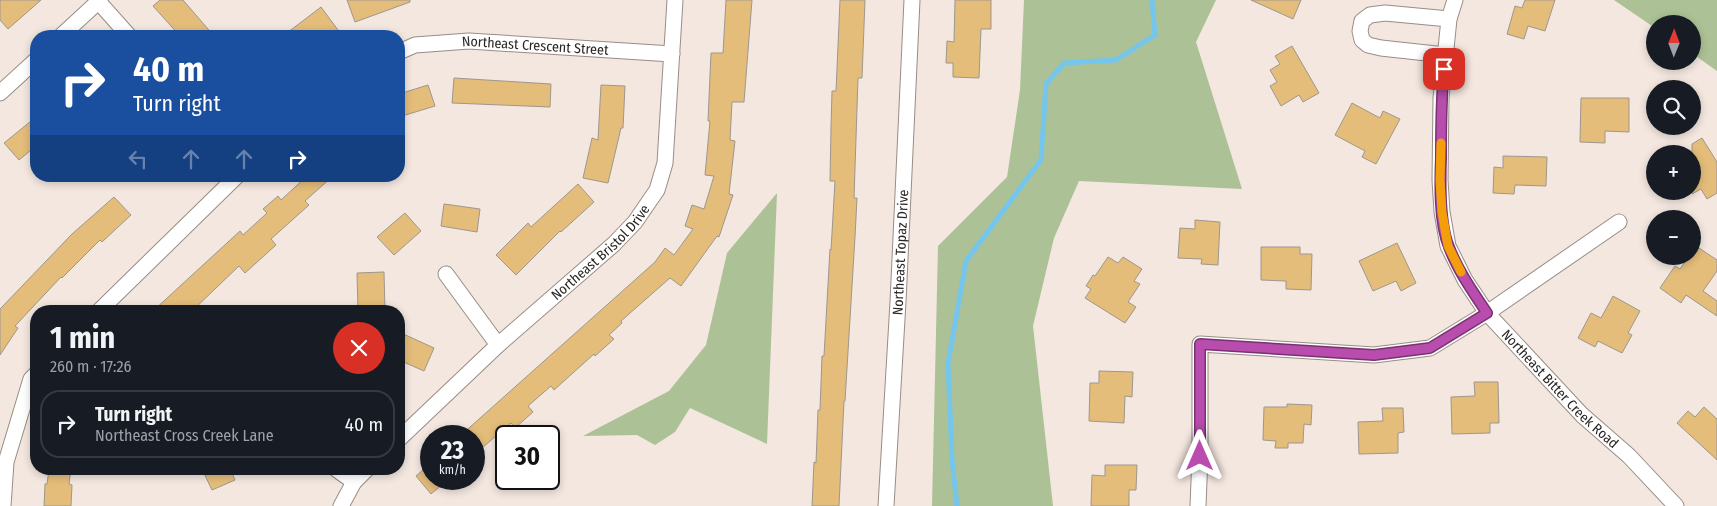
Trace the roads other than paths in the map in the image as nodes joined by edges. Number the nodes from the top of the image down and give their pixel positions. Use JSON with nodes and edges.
{"nodes":[{"id":1,"x":99,"y":0,"type":"edge"},
{"id":2,"x":675,"y":0,"type":"edge"},
{"id":3,"x":912,"y":0,"type":"edge"},
{"id":4,"x":1454,"y":0,"type":"edge"},
{"id":5,"x":1449,"y":19,"type":"junction"},
{"id":6,"x":67,"y":30,"type":"edge"},
{"id":7,"x":124,"y":30,"type":"edge"},
{"id":8,"x":405,"y":50,"type":"edge"},
{"id":9,"x":672,"y":54,"type":"junction"},
{"id":10,"x":1445,"y":55,"type":"junction"},
{"id":11,"x":30,"y":66,"type":"edge"},
{"id":12,"x":0,"y":93,"type":"edge"},
{"id":13,"x":231,"y":182,"type":"edge"},
{"id":14,"x":1619,"y":222,"type":"dead end"},
{"id":15,"x":446,"y":274,"type":"dead end"},
{"id":16,"x":104,"y":305,"type":"edge"},
{"id":17,"x":1487,"y":313,"type":"junction"},
{"id":18,"x":498,"y":345,"type":"junction"},
{"id":19,"x":30,"y":382,"type":"edge"},
{"id":20,"x":405,"y":433,"type":"edge"},
{"id":21,"x":344,"y":475,"type":"edge"},
{"id":22,"x":361,"y":475,"type":"edge"},
{"id":23,"x":354,"y":482,"type":"junction"},
{"id":24,"x":3,"y":506,"type":"edge"},
{"id":25,"x":341,"y":506,"type":"edge"},
{"id":26,"x":886,"y":506,"type":"edge"},
{"id":27,"x":1198,"y":506,"type":"edge"},
{"id":28,"x":1676,"y":506,"type":"edge"}],
"edges":[{"from":1,"to":6,"type":"street"},
{"from":1,"to":7,"type":"street"},
{"from":2,"to":9,"type":"street","name":"Northeast Bristol Drive"},
{"from":3,"to":26,"type":"street","name":"Northeast Topaz Drive"},
{"from":4,"to":5,"type":"street","name":"Northeast Bitter Creek Road"},
{"from":5,"to":10,"type":"street","name":"Northeast Bitter Creek Road"},
{"from":5,"to":10,"type":"street"},
{"from":8,"to":9,"type":"street","name":"Northeast Crescent Street"},
{"from":9,"to":18,"type":"street","name":"Northeast Bristol Drive"},
{"from":10,"to":17,"type":"street","name":"Northeast Bitter Creek Road"},
{"from":11,"to":12,"type":"street"},
{"from":13,"to":16,"type":"street"},
{"from":14,"to":17,"type":"street"},
{"from":15,"to":18,"type":"street"},
{"from":17,"to":27,"type":"street"},
{"from":17,"to":28,"type":"street","name":"Northeast Bitter Creek Road"},
{"from":18,"to":20,"type":"street","name":"Northeast Bristol Drive"},
{"from":19,"to":24,"type":"street"},
{"from":21,"to":23,"type":"street"},
{"from":22,"to":23,"type":"street"},
{"from":23,"to":25,"type":"street"}]}
